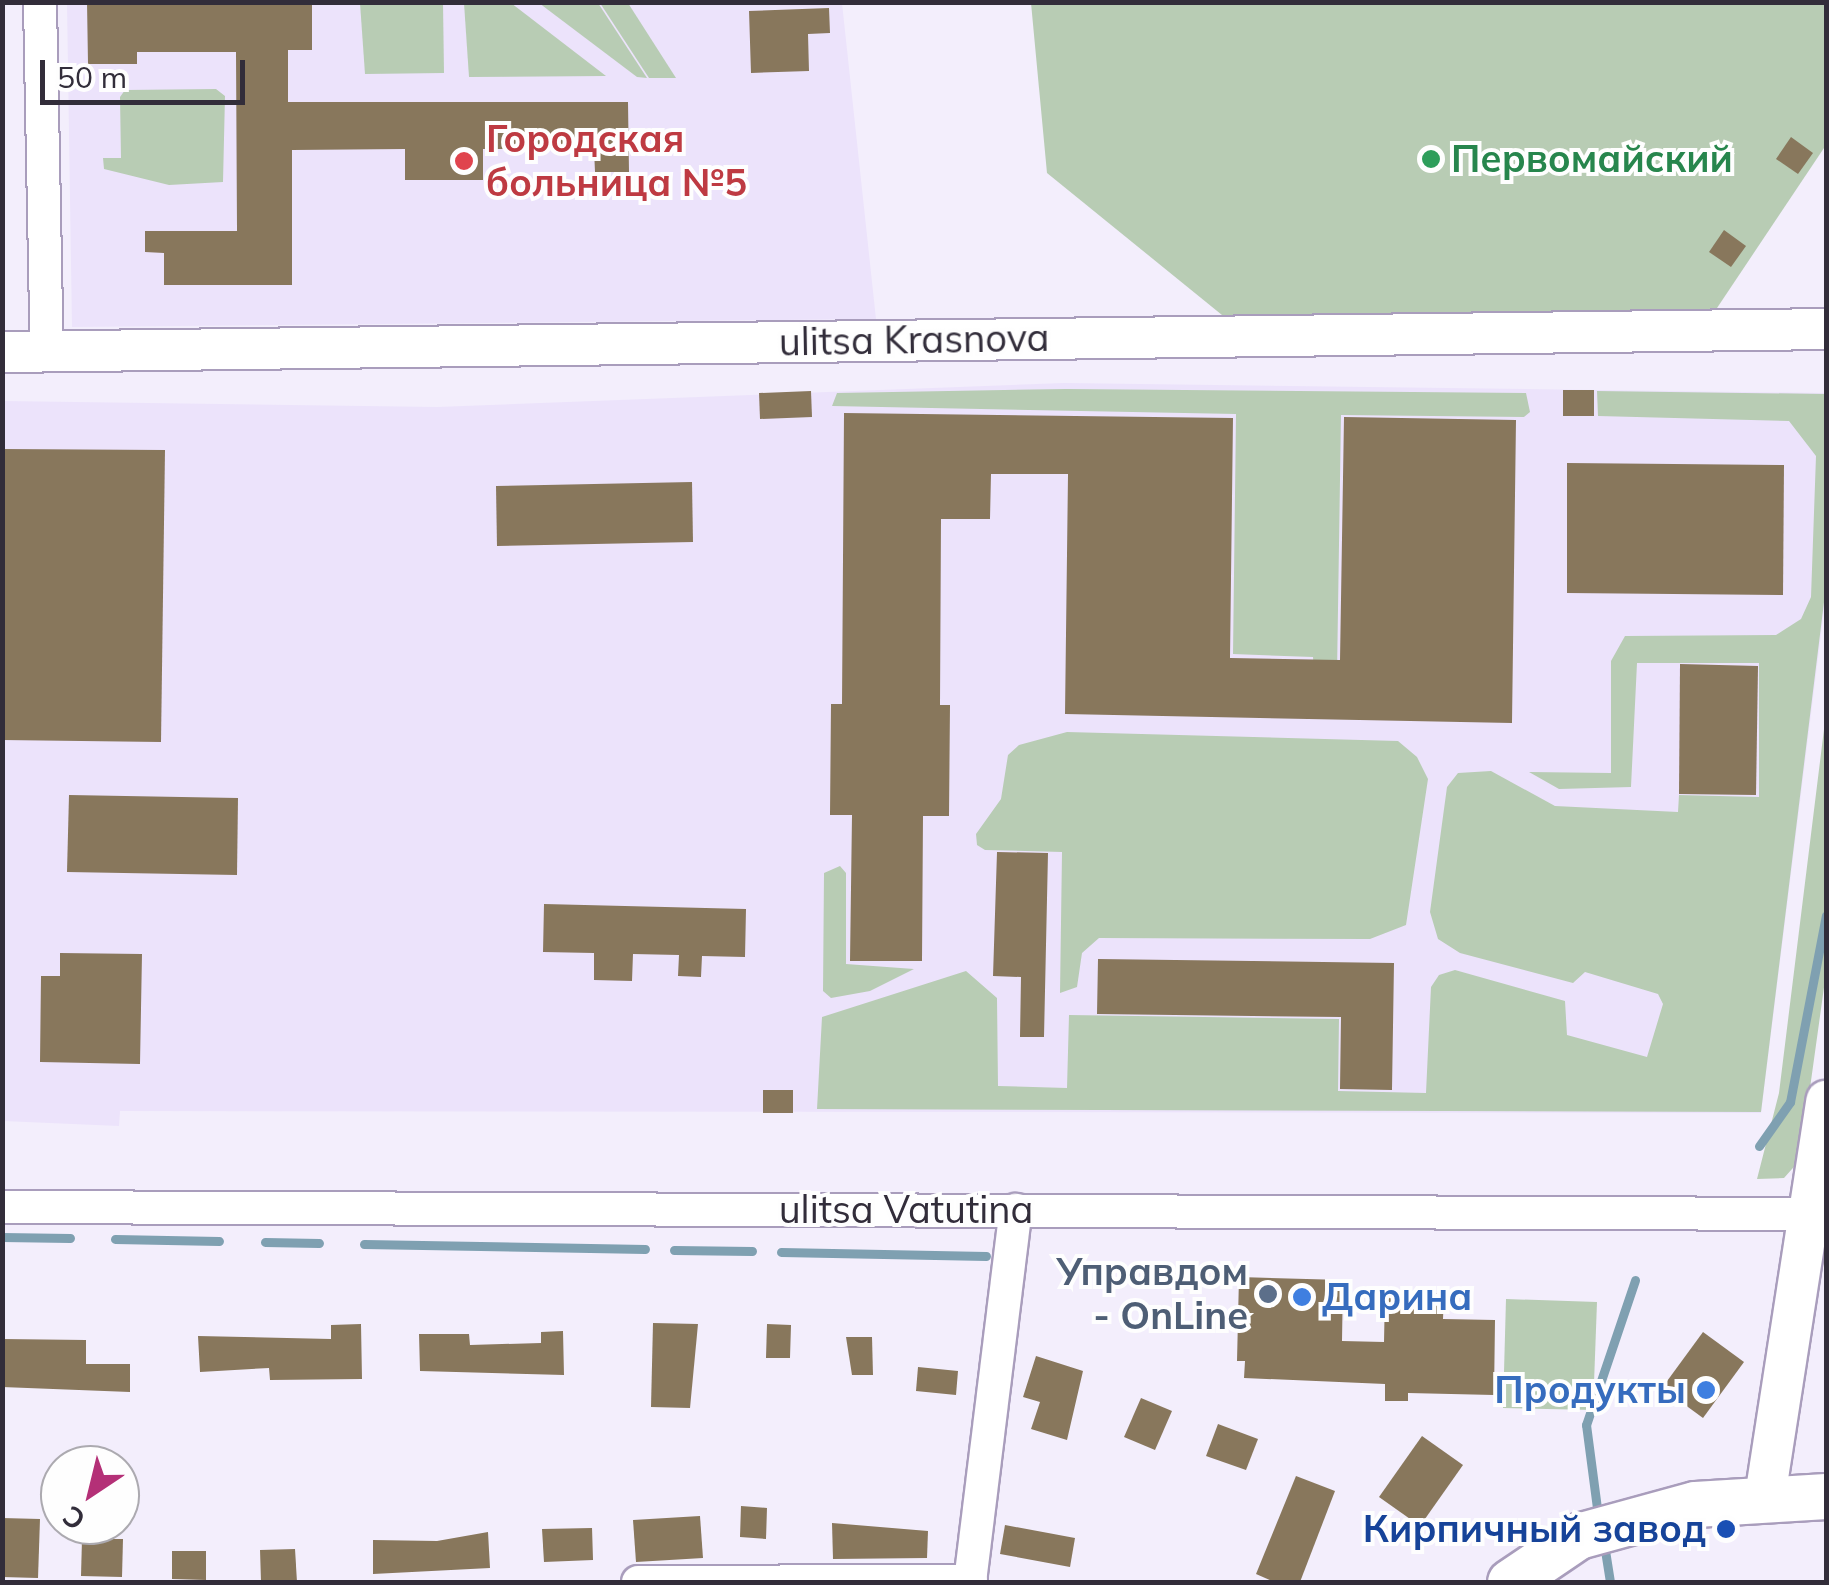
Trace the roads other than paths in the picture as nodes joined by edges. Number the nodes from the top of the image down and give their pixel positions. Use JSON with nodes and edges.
{"nodes":[{"id":1,"x":40,"y":2,"type":"edge"},
{"id":2,"x":1826,"y":329,"type":"edge"},
{"id":3,"x":2,"y":352,"type":"edge"},
{"id":4,"x":47,"y":352,"type":"junction"},
{"id":5,"x":1826,"y":1101,"type":"edge"},
{"id":6,"x":2,"y":1208,"type":"edge"},
{"id":7,"x":1016,"y":1210,"type":"junction"},
{"id":8,"x":1808,"y":1214,"type":"junction"},
{"id":9,"x":1826,"y":1496,"type":"edge"},
{"id":10,"x":1765,"y":1497,"type":"junction"},
{"id":11,"x":1530,"y":1576,"type":"edge"},
{"id":12,"x":638,"y":1582,"type":"edge"},
{"id":13,"x":971,"y":1582,"type":"edge"}],
"edges":[{"from":1,"to":4,"type":"street"},
{"from":2,"to":4,"type":"street","name":"ulitsa Krasnova"},
{"from":3,"to":4,"type":"street","name":"ulitsa Krasnova"},
{"from":5,"to":8,"type":"street"},
{"from":6,"to":7,"type":"street","name":"ulitsa Vatutina"},
{"from":7,"to":8,"type":"street","name":"ulitsa Vatutina"},
{"from":7,"to":13,"type":"street"},
{"from":8,"to":10,"type":"street"},
{"from":9,"to":10,"type":"main road"},
{"from":10,"to":11,"type":"main road"},
{"from":12,"to":13,"type":"street"}]}
